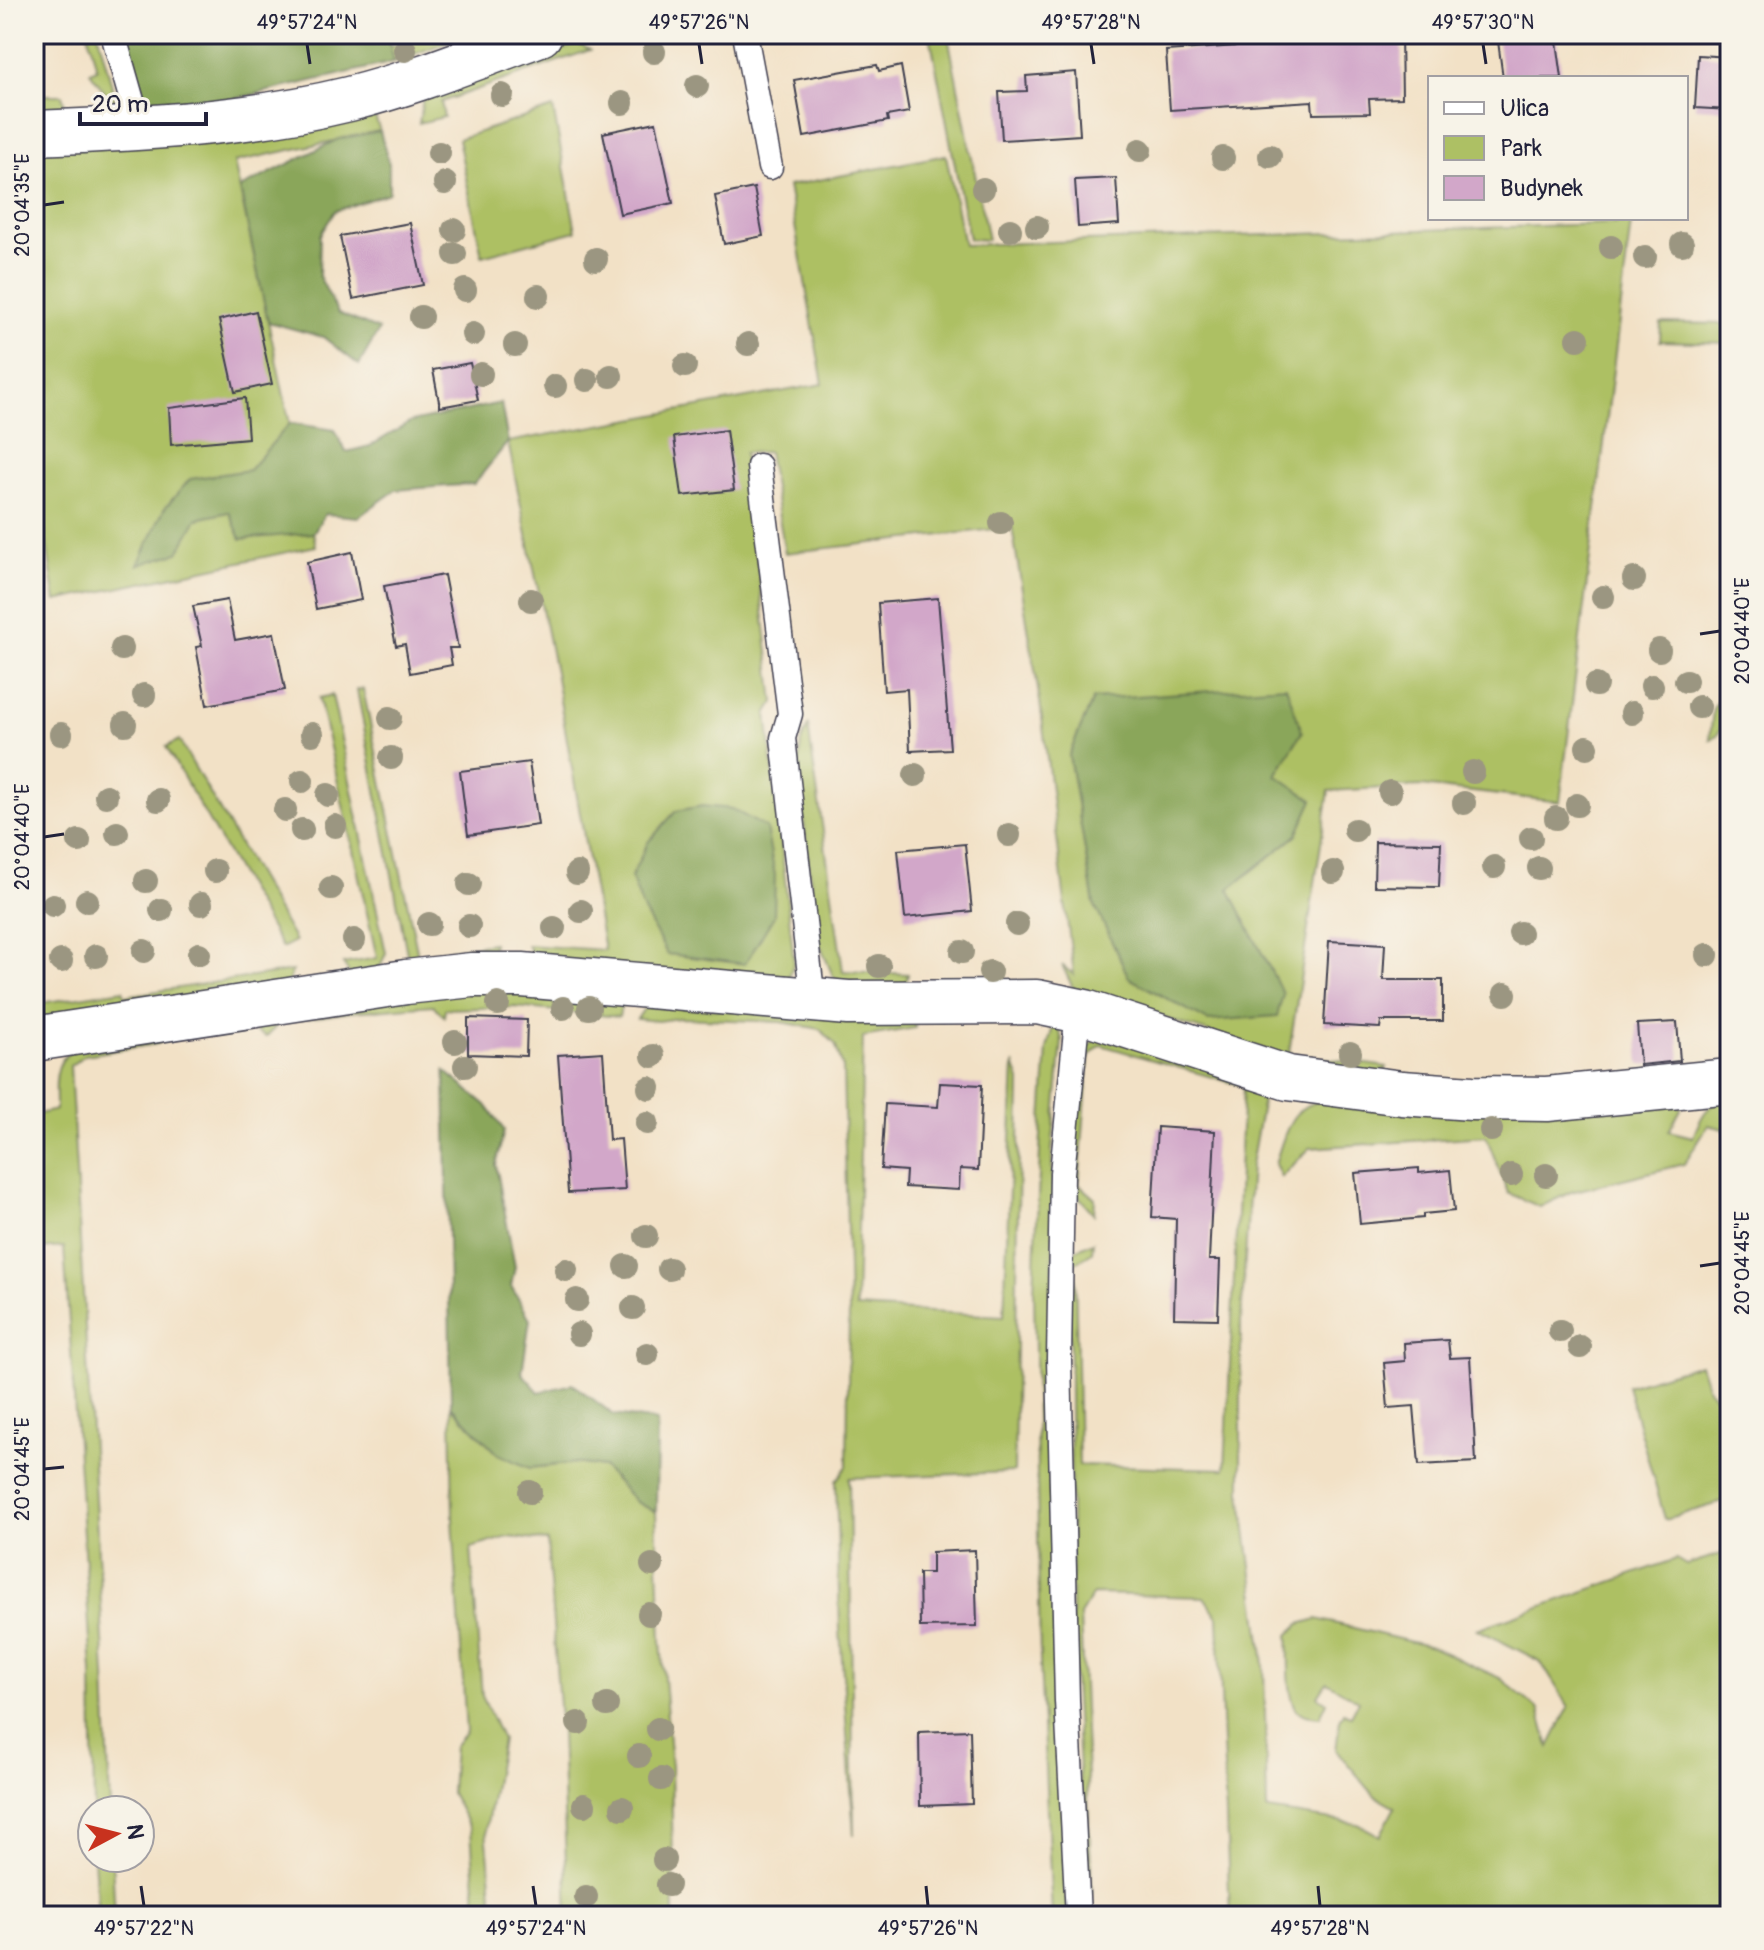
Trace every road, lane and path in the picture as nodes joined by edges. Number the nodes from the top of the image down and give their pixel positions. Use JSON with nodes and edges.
{"nodes":[{"id":1,"x":113,"y":34,"type":"edge"},
{"id":2,"x":540,"y":34,"type":"edge"},
{"id":3,"x":745,"y":34,"type":"edge"},
{"id":4,"x":140,"y":129,"type":"junction"},
{"id":5,"x":34,"y":133,"type":"edge"},
{"id":6,"x":770,"y":167,"type":"dead end"},
{"id":7,"x":759,"y":466,"type":"dead end"},
{"id":8,"x":813,"y":1001,"type":"junction"},
{"id":9,"x":1078,"y":1010,"type":"junction"},
{"id":10,"x":34,"y":1039,"type":"edge"},
{"id":11,"x":1730,"y":1081,"type":"edge"},
{"id":12,"x":1078,"y":1916,"type":"edge"}],
"edges":[{"from":1,"to":4,"type":"lane"},
{"from":2,"to":4,"type":"street"},
{"from":3,"to":6,"type":"lane"},
{"from":4,"to":5,"type":"street"},
{"from":7,"to":8,"type":"lane"},
{"from":8,"to":9,"type":"street"},
{"from":8,"to":10,"type":"street"},
{"from":9,"to":11,"type":"street"},
{"from":9,"to":12,"type":"lane"}]}
